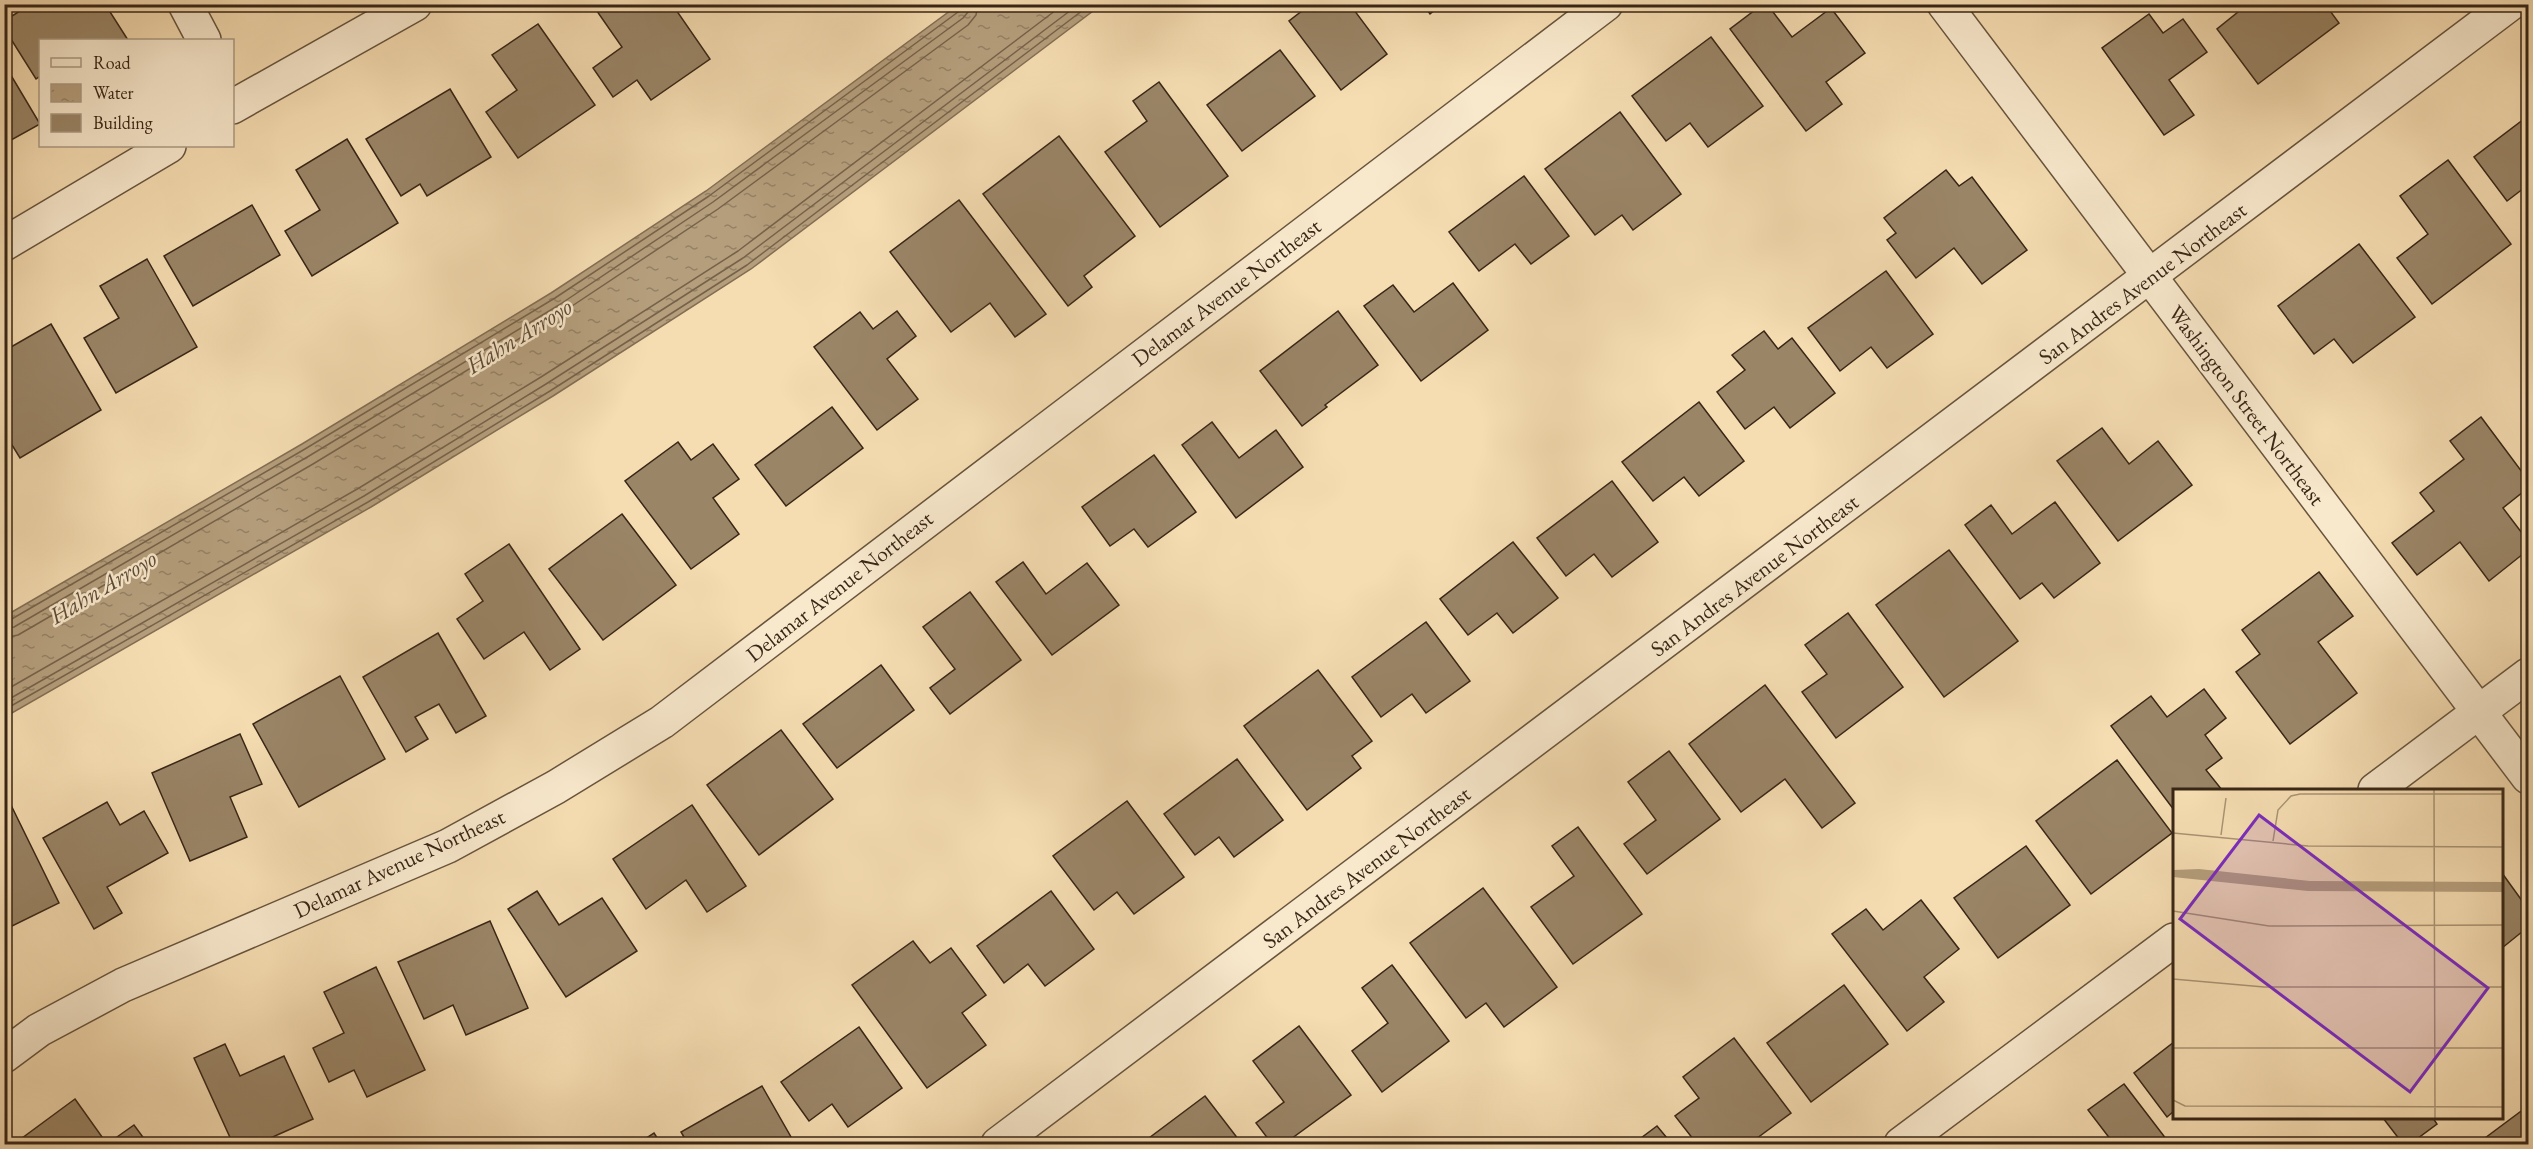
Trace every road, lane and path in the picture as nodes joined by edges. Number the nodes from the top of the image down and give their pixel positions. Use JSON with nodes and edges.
{"nodes":[{"id":1,"x":185,"y":4,"type":"edge"},
{"id":2,"x":415,"y":4,"type":"edge"},
{"id":3,"x":1606,"y":4,"type":"edge"},
{"id":4,"x":1944,"y":4,"type":"edge"},
{"id":5,"x":2510,"y":4,"type":"edge"},
{"id":6,"x":203,"y":39,"type":"edge"},
{"id":7,"x":234,"y":102,"type":"edge"},
{"id":8,"x":167,"y":147,"type":"edge"},
{"id":9,"x":4,"y":244,"type":"edge"},
{"id":10,"x":2151,"y":276,"type":"junction"},
{"id":11,"x":2529,"y":675,"type":"edge"},
{"id":12,"x":2480,"y":713,"type":"junction"},
{"id":13,"x":2529,"y":777,"type":"edge"},
{"id":14,"x":2376,"y":789,"type":"edge"},
{"id":15,"x":2173,"y":941,"type":"edge"},
{"id":16,"x":4,"y":1056,"type":"edge"},
{"id":17,"x":998,"y":1144,"type":"edge"},
{"id":18,"x":1901,"y":1144,"type":"edge"}],
"edges":[{"from":1,"to":6,"type":"street"},
{"from":2,"to":7,"type":"street"},
{"from":3,"to":16,"type":"street","name":"Delamar Avenue Northeast"},
{"from":4,"to":10,"type":"street","name":"Washington Street Northeast"},
{"from":5,"to":10,"type":"street","name":"San Andres Avenue Northeast"},
{"from":8,"to":9,"type":"street"},
{"from":10,"to":12,"type":"street","name":"Washington Street Northeast"},
{"from":10,"to":17,"type":"street","name":"San Andres Avenue Northeast"},
{"from":11,"to":12,"type":"street"},
{"from":12,"to":13,"type":"street","name":"Washington Street Northeast"},
{"from":12,"to":14,"type":"street"},
{"from":15,"to":18,"type":"street"}]}
